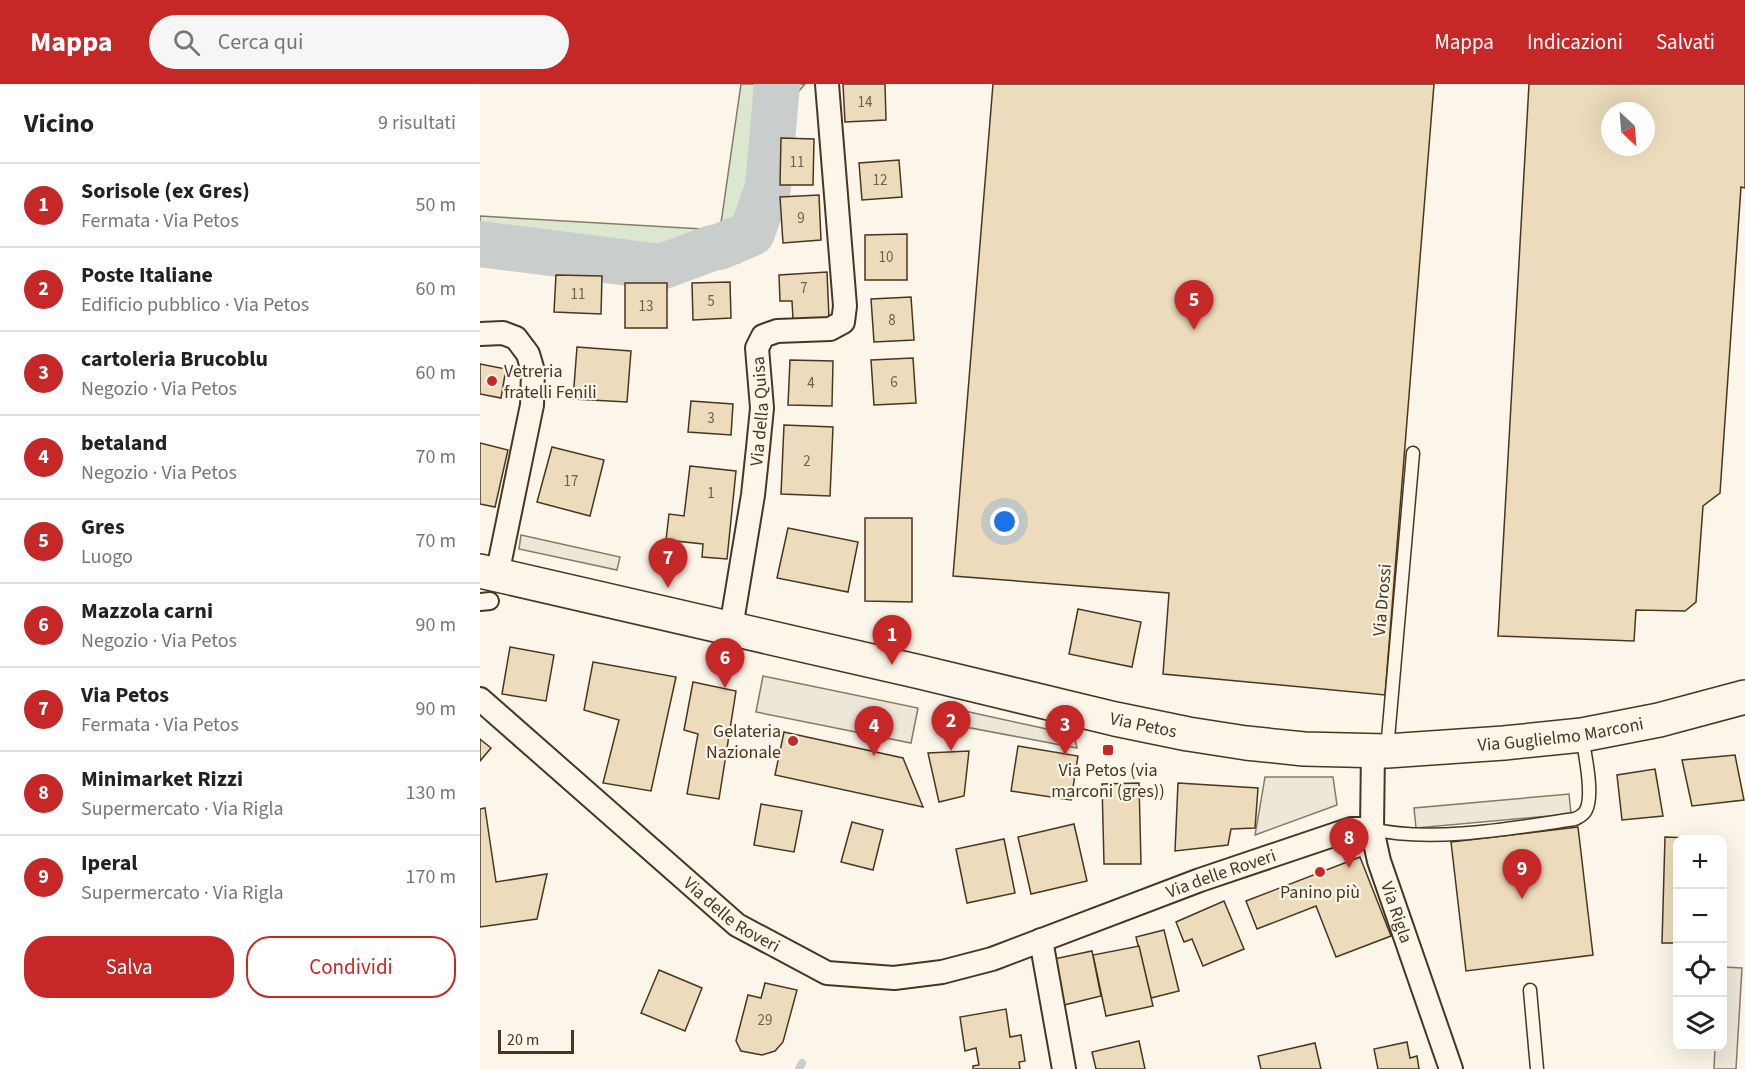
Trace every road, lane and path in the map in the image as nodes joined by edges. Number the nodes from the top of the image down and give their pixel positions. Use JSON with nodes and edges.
{"nodes":[{"id":1,"x":827,"y":84,"type":"edge"},
{"id":2,"x":480,"y":334,"type":"edge"},
{"id":3,"x":1413,"y":453,"type":"dead end"},
{"id":4,"x":487,"y":587,"type":"edge"},
{"id":5,"x":731,"y":628,"type":"junction"},
{"id":6,"x":1745,"y":697,"type":"edge"},
{"id":7,"x":480,"y":699,"type":"edge"},
{"id":8,"x":1582,"y":735,"type":"junction"},
{"id":9,"x":1380,"y":751,"type":"junction"},
{"id":10,"x":1372,"y":829,"type":"junction"},
{"id":11,"x":1041,"y":940,"type":"junction"},
{"id":12,"x":1530,"y":990,"type":"dead end"},
{"id":13,"x":1064,"y":1069,"type":"edge"},
{"id":14,"x":1451,"y":1069,"type":"edge"},
{"id":15,"x":1537,"y":1069,"type":"edge"}],
"edges":[{"from":1,"to":5,"type":"street","name":"Via della Quisa"},
{"from":2,"to":4,"type":"street","name":"Via Petos"},
{"from":3,"to":9,"type":"lane","name":"Via Drossi"},
{"from":4,"to":5,"type":"main road","name":"Via Petos"},
{"from":5,"to":9,"type":"main road","name":"Via Petos"},
{"from":6,"to":8,"type":"main road","name":"Via Guglielmo Marconi"},
{"from":7,"to":11,"type":"street","name":"Via delle Roveri"},
{"from":8,"to":9,"type":"main road","name":"Via Guglielmo Marconi"},
{"from":8,"to":10,"type":"lane"},
{"from":9,"to":10,"type":"street","name":"Via Rigla"},
{"from":10,"to":11,"type":"street","name":"Via delle Roveri"},
{"from":10,"to":14,"type":"street","name":"Via Rigla"},
{"from":11,"to":13,"type":"street"},
{"from":12,"to":15,"type":"lane"}]}
